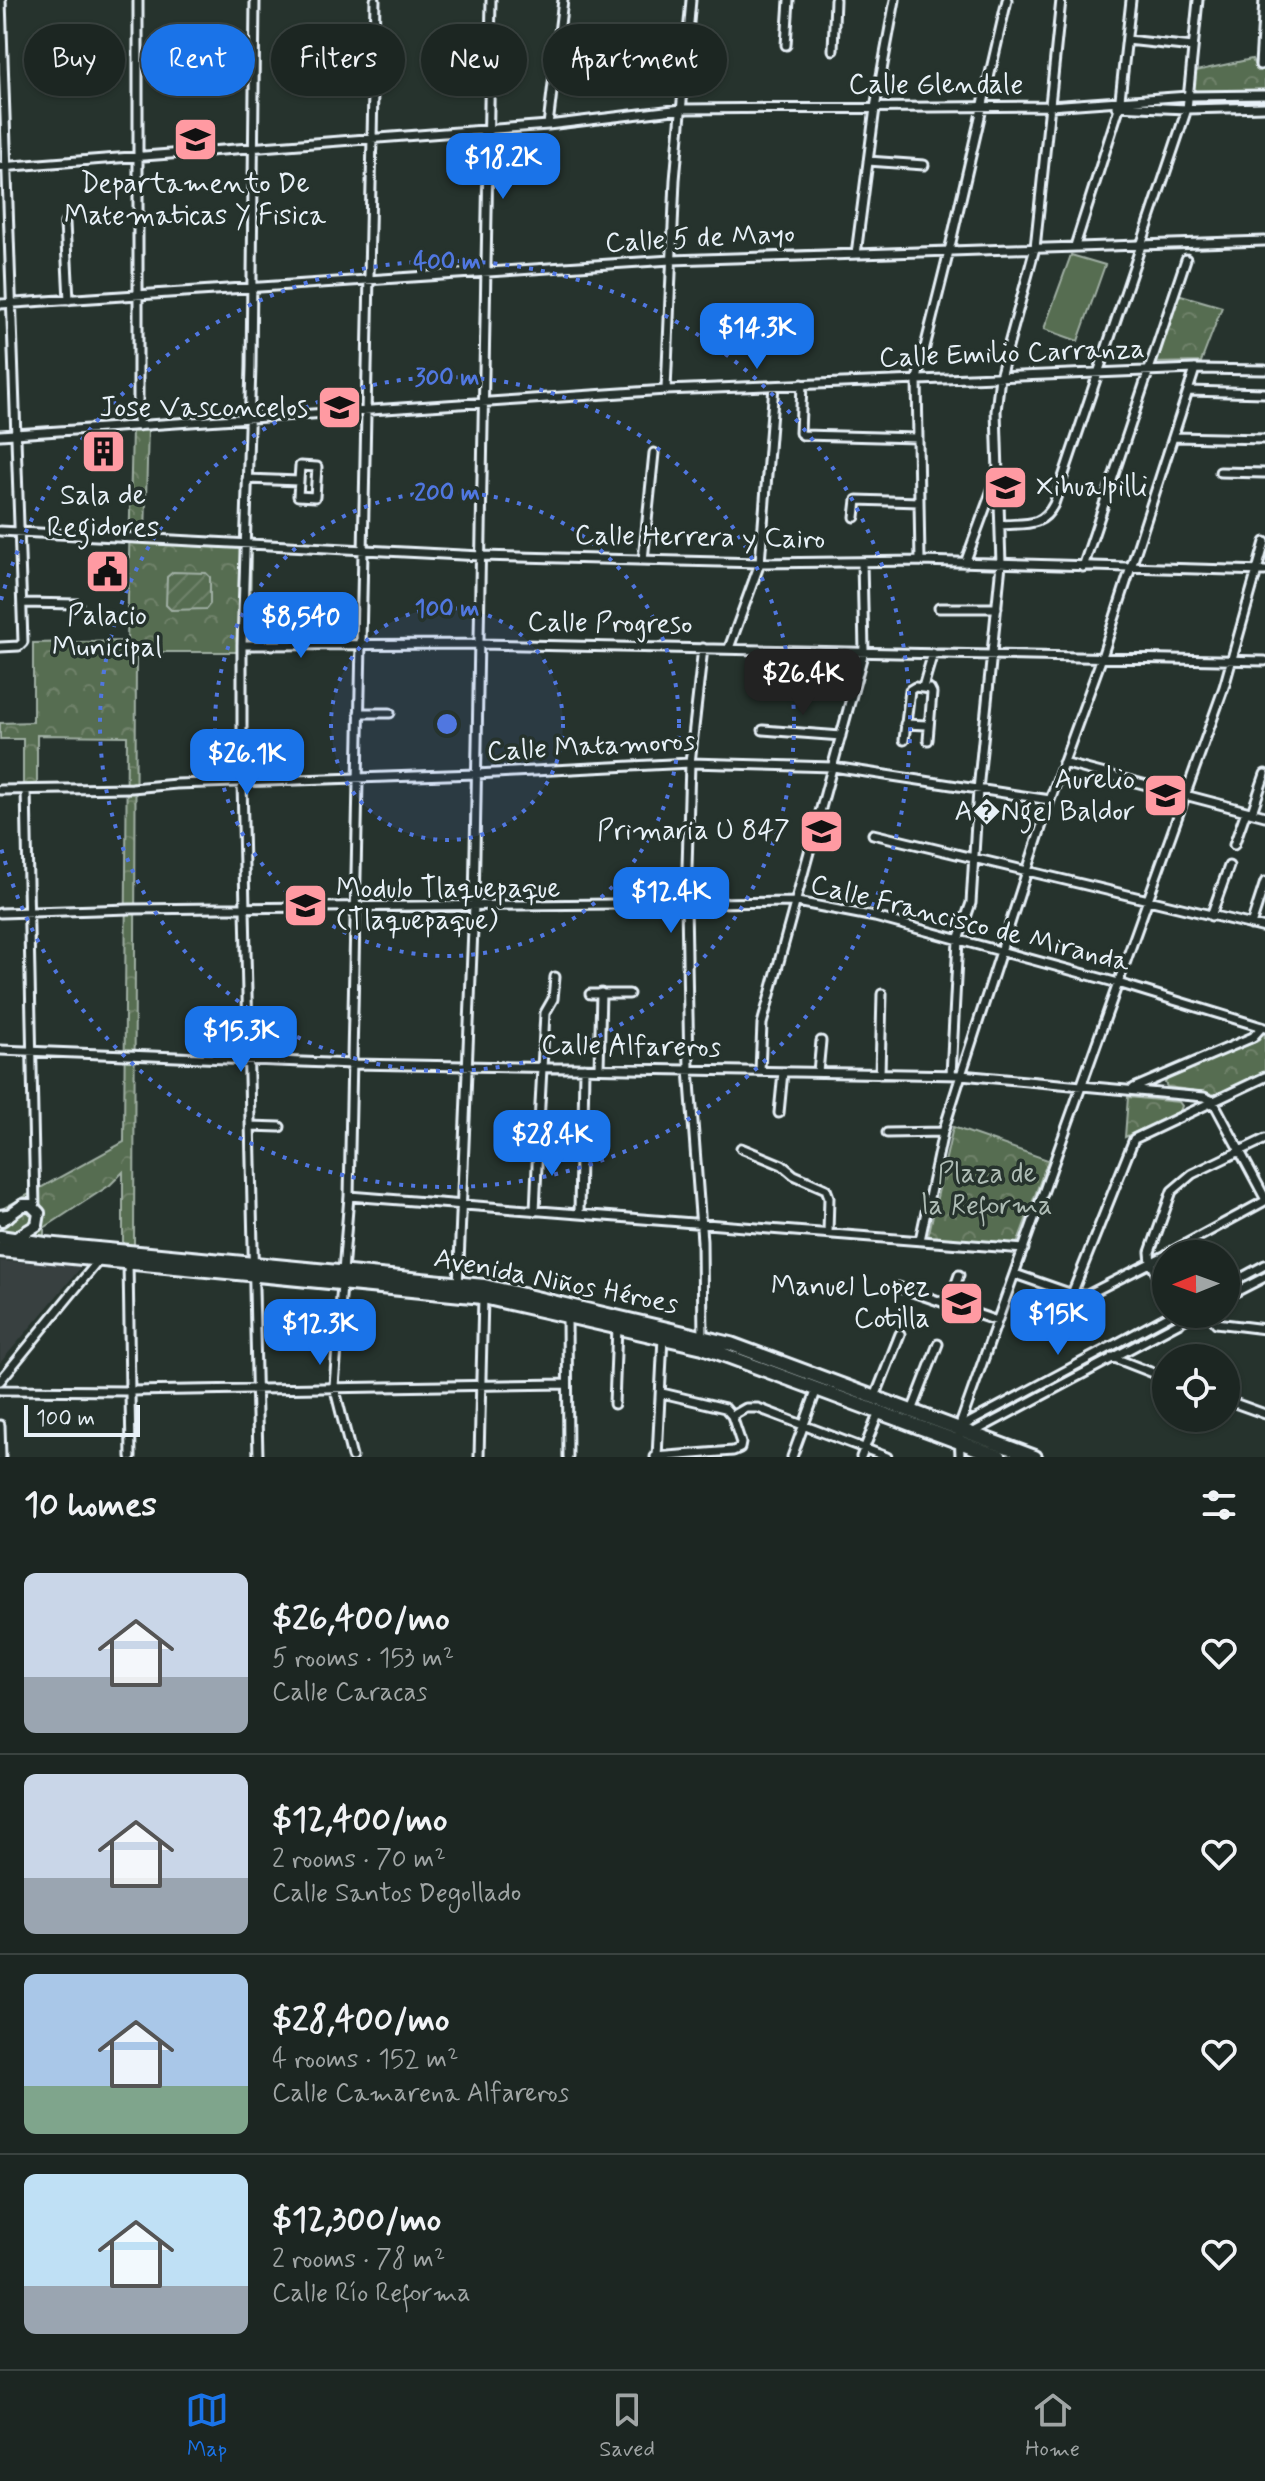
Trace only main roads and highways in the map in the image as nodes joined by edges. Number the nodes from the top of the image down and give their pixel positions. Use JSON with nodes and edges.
{"nodes":[{"id":1,"x":2,"y":1218,"type":"edge"},
{"id":2,"x":0,"y":1237,"type":"edge"},
{"id":3,"x":15,"y":1240,"type":"junction"},
{"id":4,"x":0,"y":1249,"type":"edge"},
{"id":5,"x":254,"y":1269,"type":"junction"},
{"id":6,"x":458,"y":1288,"type":"junction"},
{"id":7,"x":703,"y":1342,"type":"junction"},
{"id":8,"x":958,"y":1434,"type":"junction"},
{"id":9,"x":1000,"y":1457,"type":"edge"},
{"id":10,"x":1035,"y":1457,"type":"edge"}],
"edges":[{"from":1,"to":3,"type":"main road"},
{"from":2,"to":3,"type":"main road","name":"Avenida Niños Héroes"},
{"from":3,"to":4,"type":"main road"},
{"from":3,"to":5,"type":"main road","name":"Avenida Niños Héroes"},
{"from":4,"to":5,"type":"main road","name":"Avenida Niños Héroes"},
{"from":5,"to":6,"type":"main road","name":"Avenida Niños Héroes"},
{"from":6,"to":7,"type":"main road","name":"Avenida Niños Héroes"},
{"from":6,"to":7,"type":"main road","name":"Avenida Niños Héroes"},
{"from":7,"to":8,"type":"main road","name":"Avenida Niños Héroes"},
{"from":7,"to":8,"type":"main road","name":"Avenida Niños Héroes"},
{"from":8,"to":9,"type":"main road","name":"Avenida Niños Héroes"},
{"from":8,"to":10,"type":"main road","name":"Avenida Niños Héroes"}]}
